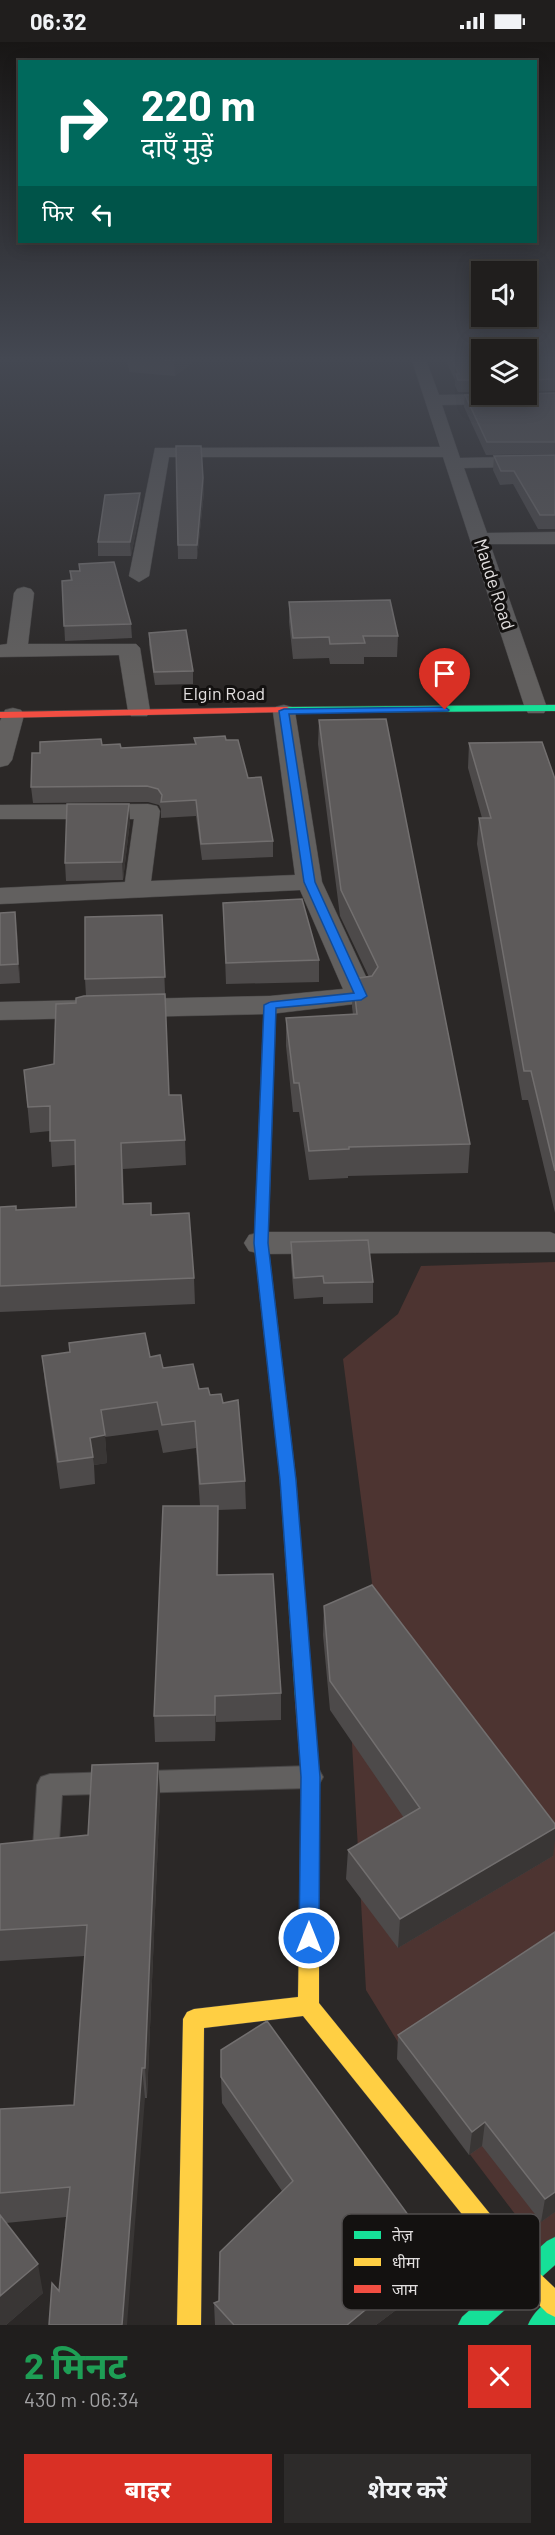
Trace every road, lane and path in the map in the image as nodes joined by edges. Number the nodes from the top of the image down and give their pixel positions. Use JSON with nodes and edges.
{"nodes":[{"id":1,"x":159,"y":464,"type":"edge"},
{"id":2,"x":455,"y":464,"type":"edge"},
{"id":3,"x":555,"y":538,"type":"edge"},
{"id":4,"x":481,"y":539,"type":"junction"},
{"id":5,"x":139,"y":576,"type":"dead end"},
{"id":6,"x":24,"y":593,"type":"dead end"},
{"id":7,"x":8,"y":651,"type":"edge"},
{"id":8,"x":546,"y":708,"type":"edge"},
{"id":9,"x":139,"y":711,"type":"junction"},
{"id":10,"x":284,"y":711,"type":"junction"},
{"id":11,"x":6,"y":715,"type":"edge"},
{"id":12,"x":0,"y":760,"type":"edge"},
{"id":13,"x":0,"y":812,"type":"edge"},
{"id":14,"x":309,"y":882,"type":"junction"},
{"id":15,"x":137,"y":890,"type":"junction"},
{"id":16,"x":0,"y":896,"type":"edge"},
{"id":17,"x":270,"y":1005,"type":"junction"},
{"id":18,"x":0,"y":1011,"type":"edge"},
{"id":19,"x":261,"y":1243,"type":"junction"},
{"id":20,"x":550,"y":1243,"type":"dead end"},
{"id":21,"x":310,"y":1777,"type":"junction"},
{"id":22,"x":0,"y":1862,"type":"edge"},
{"id":23,"x":308,"y":2006,"type":"junction"},
{"id":24,"x":476,"y":2214,"type":"edge"},
{"id":25,"x":555,"y":2249,"type":"edge"},
{"id":26,"x":540,"y":2263,"type":"edge"},
{"id":27,"x":540,"y":2290,"type":"edge"},
{"id":28,"x":555,"y":2305,"type":"edge"},
{"id":29,"x":487,"y":2310,"type":"edge"},
{"id":30,"x":555,"y":2310,"type":"edge"},
{"id":31,"x":189,"y":2325,"type":"edge"},
{"id":32,"x":470,"y":2325,"type":"edge"},
{"id":33,"x":540,"y":2325,"type":"edge"}],
"edges":[{"from":1,"to":5,"type":"street"},
{"from":2,"to":4,"type":"street","name":"Maude Road"},
{"from":3,"to":4,"type":"street"},
{"from":4,"to":8,"type":"street","name":"Maude Road"},
{"from":6,"to":7,"type":"street"},
{"from":7,"to":9,"type":"street"},
{"from":8,"to":10,"type":"street","name":"Elgin Road"},
{"from":9,"to":10,"type":"street","name":"Elgin Road"},
{"from":9,"to":11,"type":"street","name":"Elgin Road"},
{"from":10,"to":14,"type":"street"},
{"from":11,"to":12,"type":"street"},
{"from":13,"to":15,"type":"street"},
{"from":14,"to":15,"type":"street"},
{"from":14,"to":17,"type":"street"},
{"from":15,"to":16,"type":"street"},
{"from":17,"to":18,"type":"street"},
{"from":17,"to":19,"type":"street"},
{"from":19,"to":20,"type":"street"},
{"from":19,"to":21,"type":"street"},
{"from":21,"to":22,"type":"lane"},
{"from":21,"to":23,"type":"street"},
{"from":23,"to":24,"type":"street"},
{"from":23,"to":31,"type":"street"},
{"from":25,"to":26,"type":"street"},
{"from":27,"to":28,"type":"street"},
{"from":29,"to":32,"type":"street"},
{"from":30,"to":33,"type":"street"}]}
